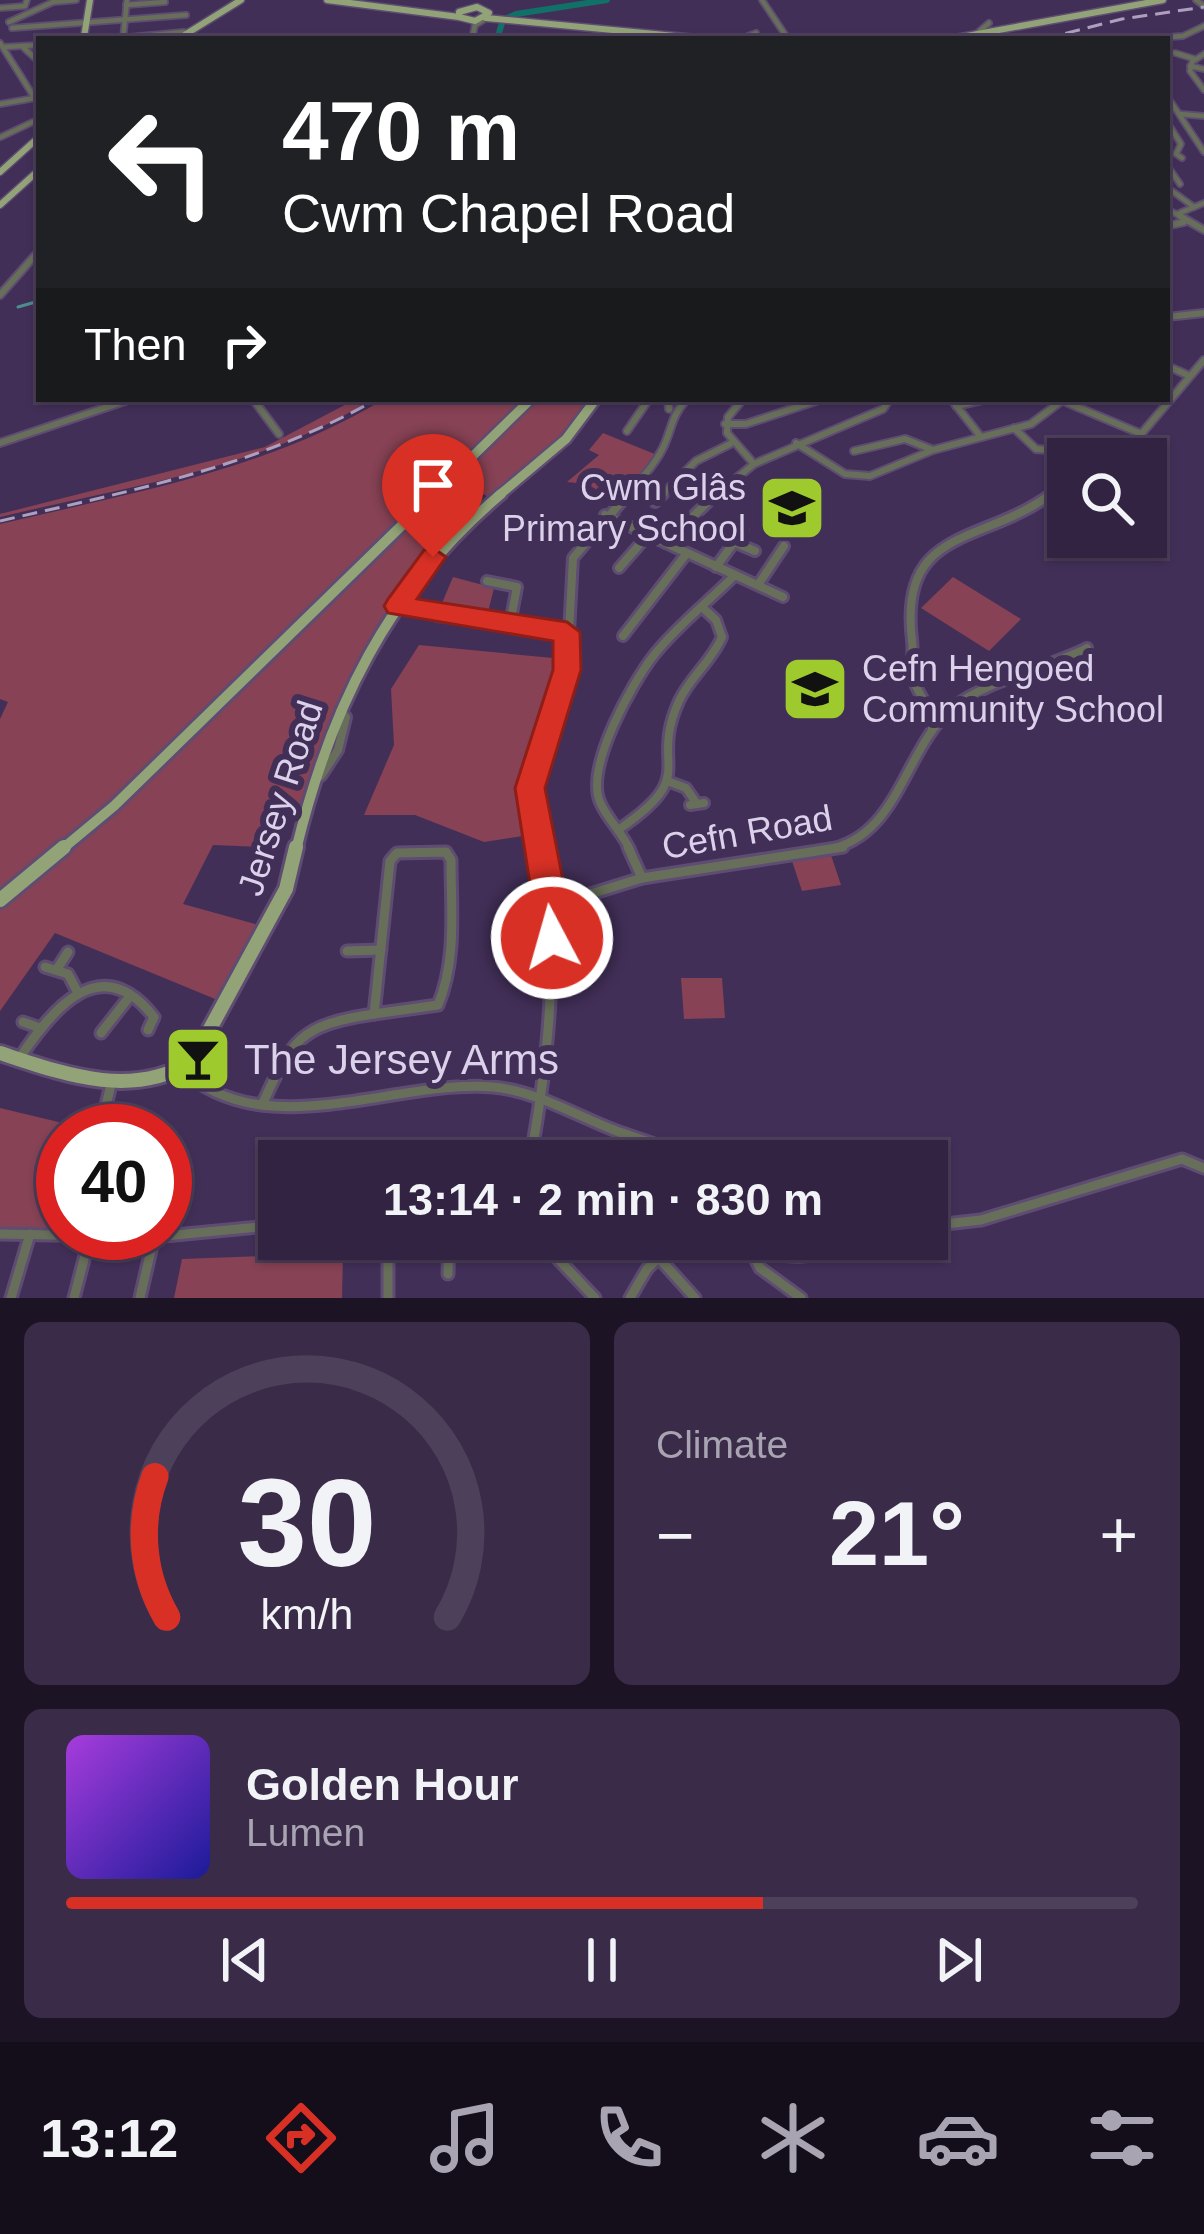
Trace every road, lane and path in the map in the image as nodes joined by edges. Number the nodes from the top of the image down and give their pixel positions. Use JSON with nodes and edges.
{"nodes":[{"id":1,"x":27,"y":0,"type":"edge"},
{"id":2,"x":76,"y":0,"type":"edge"},
{"id":3,"x":90,"y":0,"type":"edge"},
{"id":4,"x":246,"y":0,"type":"edge"},
{"id":5,"x":327,"y":0,"type":"edge"},
{"id":6,"x":340,"y":0,"type":"edge"},
{"id":7,"x":475,"y":0,"type":"edge"},
{"id":8,"x":762,"y":0,"type":"edge"},
{"id":9,"x":1163,"y":0,"type":"edge"},
{"id":10,"x":1196,"y":0,"type":"edge"},
{"id":11,"x":53,"y":1,"type":"edge"},
{"id":12,"x":165,"y":1,"type":"edge"},
{"id":13,"x":127,"y":2,"type":"edge"},
{"id":14,"x":2,"y":5,"type":"edge"},
{"id":15,"x":188,"y":5,"type":"dead end"},
{"id":16,"x":1203,"y":6,"type":"edge"},
{"id":17,"x":164,"y":14,"type":"junction"},
{"id":18,"x":463,"y":14,"type":"junction"},
{"id":19,"x":486,"y":14,"type":"junction"},
{"id":20,"x":126,"y":17,"type":"junction"},
{"id":21,"x":87,"y":20,"type":"junction"},
{"id":22,"x":988,"y":22,"type":"dead end"},
{"id":23,"x":9,"y":26,"type":"junction"},
{"id":24,"x":20,"y":26,"type":"junction"},
{"id":25,"x":160,"y":26,"type":"dead end"},
{"id":26,"x":1204,"y":26,"type":"edge"},
{"id":27,"x":975,"y":35,"type":"junction"},
{"id":28,"x":84,"y":36,"type":"edge"},
{"id":29,"x":123,"y":36,"type":"edge"},
{"id":30,"x":185,"y":36,"type":"edge"},
{"id":31,"x":470,"y":36,"type":"edge"},
{"id":32,"x":471,"y":36,"type":"edge"},
{"id":33,"x":680,"y":36,"type":"edge"},
{"id":34,"x":786,"y":36,"type":"edge"},
{"id":35,"x":969,"y":36,"type":"edge"},
{"id":36,"x":1170,"y":37,"type":"edge"},
{"id":37,"x":1,"y":45,"type":"edge"},
{"id":38,"x":36,"y":45,"type":"edge"},
{"id":39,"x":22,"y":47,"type":"junction"},
{"id":40,"x":1174,"y":53,"type":"dead end"},
{"id":41,"x":1204,"y":54,"type":"edge"},
{"id":42,"x":36,"y":59,"type":"edge"},
{"id":43,"x":1195,"y":59,"type":"junction"},
{"id":44,"x":1190,"y":67,"type":"junction"},
{"id":45,"x":1204,"y":69,"type":"edge"},
{"id":46,"x":1203,"y":88,"type":"edge"},
{"id":47,"x":36,"y":99,"type":"edge"},
{"id":48,"x":1170,"y":100,"type":"edge"},
{"id":49,"x":36,"y":101,"type":"edge"},
{"id":50,"x":0,"y":104,"type":"edge"},
{"id":51,"x":1179,"y":114,"type":"junction"},
{"id":52,"x":1204,"y":116,"type":"edge"},
{"id":53,"x":36,"y":120,"type":"edge"},
{"id":54,"x":1170,"y":125,"type":"edge"},
{"id":55,"x":1186,"y":125,"type":"junction"},
{"id":56,"x":1170,"y":128,"type":"edge"},
{"id":57,"x":1,"y":136,"type":"edge"},
{"id":58,"x":36,"y":139,"type":"edge"},
{"id":59,"x":1204,"y":152,"type":"edge"},
{"id":60,"x":1182,"y":158,"type":"dead end"},
{"id":61,"x":1170,"y":169,"type":"edge"},
{"id":62,"x":0,"y":172,"type":"edge"},
{"id":63,"x":36,"y":176,"type":"edge"},
{"id":64,"x":1180,"y":184,"type":"dead end"},
{"id":65,"x":1172,"y":191,"type":"dead end"},
{"id":66,"x":1204,"y":203,"type":"edge"},
{"id":67,"x":0,"y":207,"type":"edge"},
{"id":68,"x":1194,"y":207,"type":"junction"},
{"id":69,"x":1170,"y":211,"type":"edge"},
{"id":70,"x":1175,"y":214,"type":"junction"},
{"id":71,"x":1186,"y":221,"type":"junction"},
{"id":72,"x":1170,"y":225,"type":"edge"},
{"id":73,"x":1204,"y":230,"type":"edge"},
{"id":74,"x":36,"y":253,"type":"edge"},
{"id":75,"x":0,"y":295,"type":"edge"},
{"id":76,"x":1204,"y":313,"type":"edge"},
{"id":77,"x":1170,"y":317,"type":"edge"},
{"id":78,"x":1204,"y":360,"type":"edge"},
{"id":79,"x":1170,"y":367,"type":"edge"},
{"id":80,"x":1190,"y":376,"type":"junction"},
{"id":81,"x":1170,"y":398,"type":"edge"},
{"id":82,"x":122,"y":402,"type":"edge"},
{"id":83,"x":255,"y":402,"type":"edge"},
{"id":84,"x":528,"y":402,"type":"edge"},
{"id":85,"x":594,"y":402,"type":"edge"},
{"id":86,"x":647,"y":402,"type":"edge"},
{"id":87,"x":684,"y":402,"type":"edge"},
{"id":88,"x":741,"y":402,"type":"edge"},
{"id":89,"x":813,"y":402,"type":"edge"},
{"id":90,"x":888,"y":402,"type":"edge"},
{"id":91,"x":953,"y":402,"type":"edge"},
{"id":92,"x":1062,"y":402,"type":"edge"},
{"id":93,"x":1069,"y":402,"type":"edge"},
{"id":94,"x":1167,"y":402,"type":"edge"},
{"id":95,"x":725,"y":424,"type":"junction"},
{"id":96,"x":1014,"y":428,"type":"junction"},
{"id":97,"x":627,"y":430,"type":"dead end"},
{"id":98,"x":1139,"y":433,"type":"junction"},
{"id":99,"x":280,"y":434,"type":"dead end"},
{"id":100,"x":982,"y":437,"type":"junction"},
{"id":101,"x":1135,"y":438,"type":"edge"},
{"id":102,"x":0,"y":443,"type":"edge"},
{"id":103,"x":796,"y":443,"type":"junction"},
{"id":104,"x":730,"y":444,"type":"junction"},
{"id":105,"x":933,"y":450,"type":"junction"},
{"id":106,"x":1047,"y":450,"type":"edge"},
{"id":107,"x":854,"y":451,"type":"dead end"},
{"id":108,"x":754,"y":464,"type":"junction"},
{"id":109,"x":1047,"y":498,"type":"edge"},
{"id":110,"x":656,"y":502,"type":"dead end"},
{"id":111,"x":605,"y":515,"type":"junction"},
{"id":112,"x":743,"y":530,"type":"dead end"},
{"id":113,"x":648,"y":535,"type":"junction"},
{"id":114,"x":734,"y":542,"type":"junction"},
{"id":115,"x":666,"y":543,"type":"junction"},
{"id":116,"x":784,"y":546,"type":"dead end"},
{"id":117,"x":754,"y":551,"type":"dead end"},
{"id":118,"x":687,"y":554,"type":"junction"},
{"id":119,"x":716,"y":567,"type":"junction"},
{"id":120,"x":619,"y":568,"type":"dead end"},
{"id":121,"x":523,"y":575,"type":"dead end"},
{"id":122,"x":735,"y":575,"type":"junction"},
{"id":123,"x":487,"y":581,"type":"dead end"},
{"id":124,"x":758,"y":585,"type":"junction"},
{"id":125,"x":518,"y":587,"type":"junction"},
{"id":126,"x":783,"y":597,"type":"dead end"},
{"id":127,"x":397,"y":606,"type":"junction"},
{"id":128,"x":704,"y":609,"type":"junction"},
{"id":129,"x":510,"y":625,"type":"junction"},
{"id":130,"x":567,"y":632,"type":"junction"},
{"id":131,"x":623,"y":636,"type":"dead end"},
{"id":132,"x":1088,"y":647,"type":"dead end"},
{"id":133,"x":932,"y":729,"type":"junction"},
{"id":134,"x":670,"y":782,"type":"junction"},
{"id":135,"x":697,"y":804,"type":"dead end"},
{"id":136,"x":619,"y":830,"type":"junction"},
{"id":137,"x":642,"y":878,"type":"junction"},
{"id":138,"x":0,"y":900,"type":"edge"},
{"id":139,"x":552,"y":906,"type":"junction"},
{"id":140,"x":587,"y":934,"type":"dead end"},
{"id":141,"x":552,"y":938,"type":"junction"},
{"id":142,"x":381,"y":950,"type":"junction"},
{"id":143,"x":347,"y":951,"type":"dead end"},
{"id":144,"x":68,"y":952,"type":"dead end"},
{"id":145,"x":77,"y":991,"type":"junction"},
{"id":146,"x":130,"y":996,"type":"junction"},
{"id":147,"x":374,"y":1018,"type":"junction"},
{"id":148,"x":23,"y":1022,"type":"dead end"},
{"id":149,"x":40,"y":1028,"type":"junction"},
{"id":150,"x":148,"y":1030,"type":"dead end"},
{"id":151,"x":101,"y":1033,"type":"dead end"},
{"id":152,"x":0,"y":1053,"type":"edge"},
{"id":153,"x":20,"y":1059,"type":"junction"},
{"id":154,"x":182,"y":1070,"type":"junction"},
{"id":155,"x":112,"y":1080,"type":"junction"},
{"id":156,"x":542,"y":1096,"type":"junction"},
{"id":157,"x":106,"y":1104,"type":"edge"},
{"id":158,"x":262,"y":1105,"type":"junction"},
{"id":159,"x":534,"y":1140,"type":"edge"},
{"id":160,"x":643,"y":1140,"type":"edge"},
{"id":161,"x":1204,"y":1168,"type":"edge"},
{"id":162,"x":948,"y":1224,"type":"edge"},
{"id":163,"x":258,"y":1227,"type":"edge"},
{"id":164,"x":192,"y":1233,"type":"edge"},
{"id":165,"x":0,"y":1234,"type":"edge"},
{"id":166,"x":29,"y":1234,"type":"junction"},
{"id":167,"x":36,"y":1234,"type":"edge"},
{"id":168,"x":84,"y":1260,"type":"edge"},
{"id":169,"x":149,"y":1260,"type":"edge"},
{"id":170,"x":388,"y":1260,"type":"edge"},
{"id":171,"x":448,"y":1260,"type":"edge"},
{"id":172,"x":559,"y":1260,"type":"edge"},
{"id":173,"x":656,"y":1260,"type":"edge"},
{"id":174,"x":661,"y":1260,"type":"edge"},
{"id":175,"x":756,"y":1260,"type":"edge"},
{"id":176,"x":448,"y":1274,"type":"dead end"},
{"id":177,"x":11,"y":1298,"type":"edge"},
{"id":178,"x":74,"y":1298,"type":"edge"},
{"id":179,"x":140,"y":1298,"type":"edge"},
{"id":180,"x":388,"y":1298,"type":"edge"},
{"id":181,"x":595,"y":1298,"type":"edge"},
{"id":182,"x":630,"y":1298,"type":"edge"},
{"id":183,"x":695,"y":1298,"type":"edge"},
{"id":184,"x":801,"y":1298,"type":"edge"}],
"edges":[{"from":1,"to":14,"type":"street"},
{"from":2,"to":11,"type":"street"},
{"from":3,"to":21,"type":"main road"},
{"from":4,"to":30,"type":"main road"},
{"from":5,"to":18,"type":"main road"},
{"from":6,"to":18,"type":"main road"},
{"from":7,"to":18,"type":"street"},
{"from":7,"to":19,"type":"street"},
{"from":8,"to":34,"type":"street"},
{"from":9,"to":27,"type":"main road"},
{"from":10,"to":16,"type":"street"},
{"from":11,"to":23,"type":"street"},
{"from":12,"to":13,"type":"street"},
{"from":12,"to":17,"type":"street"},
{"from":13,"to":20,"type":"street"},
{"from":14,"to":23,"type":"street"},
{"from":15,"to":17,"type":"street"},
{"from":17,"to":20,"type":"street"},
{"from":17,"to":25,"type":"street"},
{"from":18,"to":19,"type":"main road"},
{"from":18,"to":19,"type":"main road"},
{"from":18,"to":31,"type":"street"},
{"from":19,"to":32,"type":"street"},
{"from":19,"to":33,"type":"main road"},
{"from":20,"to":21,"type":"street"},
{"from":20,"to":29,"type":"street"},
{"from":21,"to":24,"type":"street"},
{"from":21,"to":28,"type":"main road"},
{"from":22,"to":27,"type":"street"},
{"from":23,"to":24,"type":"street"},
{"from":23,"to":37,"type":"street"},
{"from":24,"to":39,"type":"street"},
{"from":26,"to":36,"type":"street"},
{"from":27,"to":35,"type":"main road"},
{"from":37,"to":39,"type":"street"},
{"from":37,"to":47,"type":"street"},
{"from":38,"to":39,"type":"street"},
{"from":39,"to":42,"type":"street"},
{"from":40,"to":43,"type":"street"},
{"from":41,"to":43,"type":"street"},
{"from":43,"to":44,"type":"street"},
{"from":44,"to":45,"type":"street"},
{"from":44,"to":46,"type":"street"},
{"from":48,"to":51,"type":"street"},
{"from":49,"to":50,"type":"street"},
{"from":51,"to":52,"type":"street"},
{"from":51,"to":55,"type":"street"},
{"from":53,"to":57,"type":"street"},
{"from":54,"to":55,"type":"street"},
{"from":55,"to":59,"type":"street"},
{"from":56,"to":60,"type":"street"},
{"from":58,"to":62,"type":"main road"},
{"from":61,"to":64,"type":"street"},
{"from":63,"to":67,"type":"main road"},
{"from":65,"to":68,"type":"street"},
{"from":66,"to":68,"type":"street"},
{"from":68,"to":70,"type":"street"},
{"from":69,"to":70,"type":"street"},
{"from":70,"to":71,"type":"street"},
{"from":71,"to":72,"type":"street"},
{"from":71,"to":73,"type":"street"},
{"from":74,"to":75,"type":"street"},
{"from":76,"to":77,"type":"street"},
{"from":78,"to":80,"type":"street"},
{"from":79,"to":80,"type":"street"},
{"from":80,"to":81,"type":"street"},
{"from":82,"to":102,"type":"street"},
{"from":83,"to":99,"type":"street"},
{"from":84,"to":138,"type":"main road"},
{"from":85,"to":127,"type":"main road","name":"Jersey Road"},
{"from":86,"to":97,"type":"street"},
{"from":87,"to":111,"type":"street"},
{"from":88,"to":95,"type":"street"},
{"from":89,"to":95,"type":"street"},
{"from":90,"to":103,"type":"street"},
{"from":91,"to":100,"type":"street"},
{"from":92,"to":96,"type":"street"},
{"from":93,"to":98,"type":"street"},
{"from":94,"to":98,"type":"street"},
{"from":95,"to":104,"type":"street"},
{"from":96,"to":100,"type":"street"},
{"from":96,"to":106,"type":"street"},
{"from":98,"to":101,"type":"street"},
{"from":100,"to":105,"type":"street"},
{"from":103,"to":105,"type":"street"},
{"from":103,"to":108,"type":"street"},
{"from":104,"to":108,"type":"street"},
{"from":104,"to":110,"type":"street"},
{"from":105,"to":107,"type":"street"},
{"from":108,"to":115,"type":"street"},
{"from":109,"to":133,"type":"street"},
{"from":111,"to":113,"type":"street"},
{"from":111,"to":130,"type":"street"},
{"from":112,"to":114,"type":"street"},
{"from":113,"to":115,"type":"street"},
{"from":113,"to":120,"type":"street"},
{"from":114,"to":117,"type":"street"},
{"from":114,"to":119,"type":"street"},
{"from":115,"to":118,"type":"street"},
{"from":116,"to":124,"type":"street"},
{"from":118,"to":119,"type":"street"},
{"from":118,"to":131,"type":"street"},
{"from":119,"to":122,"type":"street"},
{"from":121,"to":125,"type":"street"},
{"from":122,"to":124,"type":"street"},
{"from":122,"to":128,"type":"street"},
{"from":123,"to":125,"type":"street"},
{"from":124,"to":126,"type":"street"},
{"from":125,"to":129,"type":"street"},
{"from":127,"to":129,"type":"street"},
{"from":127,"to":154,"type":"main road","name":"Jersey Road"},
{"from":128,"to":134,"type":"street"},
{"from":128,"to":136,"type":"street"},
{"from":129,"to":130,"type":"street"},
{"from":130,"to":139,"type":"street"},
{"from":132,"to":133,"type":"street","name":"Cefn Road"},
{"from":133,"to":137,"type":"street","name":"Cefn Road"},
{"from":134,"to":135,"type":"street"},
{"from":134,"to":136,"type":"street"},
{"from":136,"to":137,"type":"street"},
{"from":137,"to":139,"type":"street","name":"Cefn Road"},
{"from":139,"to":141,"type":"street"},
{"from":140,"to":141,"type":"street"},
{"from":141,"to":156,"type":"street"},
{"from":142,"to":143,"type":"street"},
{"from":142,"to":147,"type":"street"},
{"from":142,"to":147,"type":"street"},
{"from":144,"to":145,"type":"street"},
{"from":145,"to":146,"type":"street"},
{"from":145,"to":149,"type":"street"},
{"from":146,"to":150,"type":"street"},
{"from":146,"to":151,"type":"street"},
{"from":147,"to":158,"type":"street"},
{"from":148,"to":149,"type":"street"},
{"from":149,"to":153,"type":"street"},
{"from":152,"to":153,"type":"main road"},
{"from":153,"to":155,"type":"main road"},
{"from":154,"to":155,"type":"main road"},
{"from":154,"to":158,"type":"street"},
{"from":155,"to":157,"type":"street"},
{"from":156,"to":158,"type":"street"},
{"from":156,"to":159,"type":"street"},
{"from":156,"to":160,"type":"street"},
{"from":161,"to":162,"type":"street"},
{"from":163,"to":164,"type":"street"},
{"from":165,"to":166,"type":"street"},
{"from":166,"to":167,"type":"street"},
{"from":166,"to":177,"type":"street"},
{"from":168,"to":178,"type":"street"},
{"from":169,"to":179,"type":"street"},
{"from":170,"to":180,"type":"street"},
{"from":171,"to":176,"type":"street"},
{"from":172,"to":181,"type":"street"},
{"from":173,"to":182,"type":"street"},
{"from":174,"to":183,"type":"street"},
{"from":175,"to":184,"type":"street"}]}
